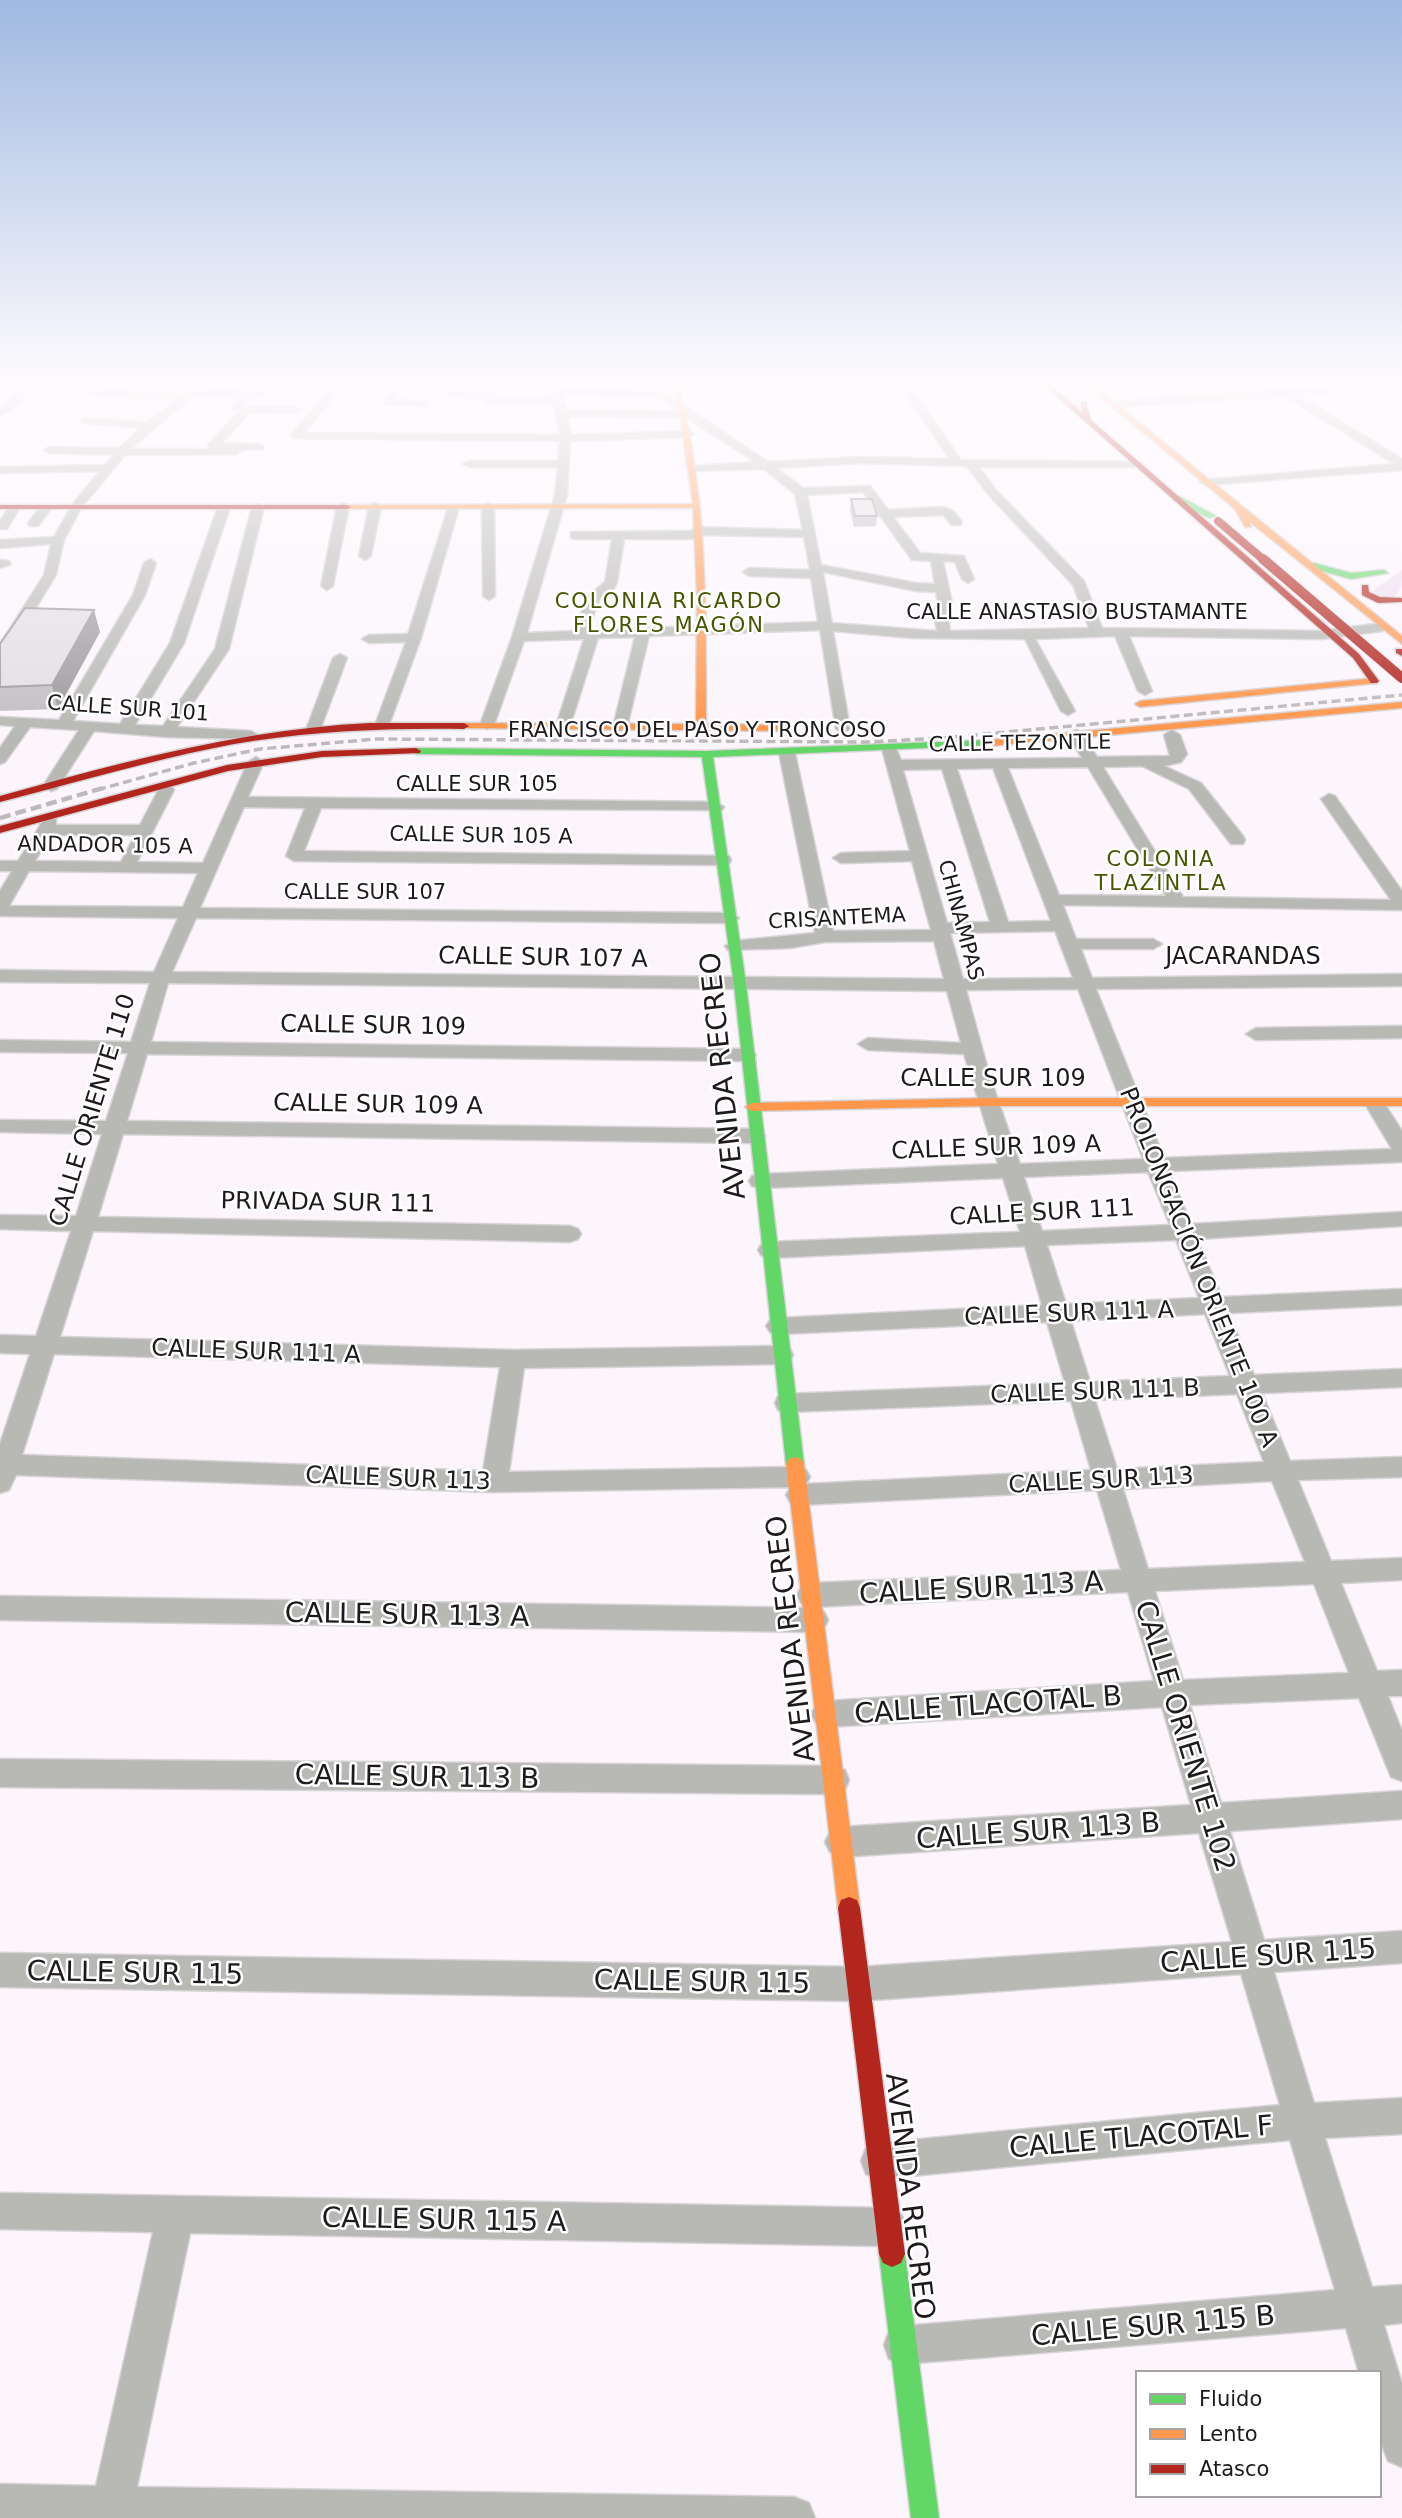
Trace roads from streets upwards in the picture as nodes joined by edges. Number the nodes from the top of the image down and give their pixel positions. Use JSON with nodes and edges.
{"nodes":[{"id":1,"x":84,"y":498,"type":"edge"},
{"id":2,"x":557,"y":498,"type":"edge"},
{"id":3,"x":695,"y":498,"type":"edge"},
{"id":4,"x":802,"y":498,"type":"edge"},
{"id":5,"x":873,"y":498,"type":"edge"},
{"id":6,"x":997,"y":498,"type":"edge"},
{"id":7,"x":1176,"y":498,"type":"joint"},
{"id":8,"x":1192,"y":498,"type":"edge"},
{"id":9,"x":1225,"y":498,"type":"edge"},
{"id":10,"x":343,"y":506,"type":"junction"},
{"id":11,"x":375,"y":506,"type":"junction"},
{"id":12,"x":488,"y":506,"type":"junction"},
{"id":13,"x":557,"y":506,"type":"junction"},
{"id":14,"x":696,"y":506,"type":"junction"},
{"id":15,"x":7,"y":507,"type":"edge"},
{"id":16,"x":46,"y":507,"type":"junction"},
{"id":17,"x":76,"y":507,"type":"junction"},
{"id":18,"x":224,"y":507,"type":"junction"},
{"id":19,"x":258,"y":507,"type":"junction"},
{"id":20,"x":453,"y":507,"type":"junction"},
{"id":21,"x":1238,"y":508,"type":"junction"},
{"id":22,"x":883,"y":514,"type":"junction"},
{"id":23,"x":1215,"y":518,"type":"junction"},
{"id":24,"x":956,"y":522,"type":"dead end"},
{"id":25,"x":34,"y":523,"type":"dead end"},
{"id":26,"x":3,"y":526,"type":"dead end"},
{"id":27,"x":697,"y":533,"type":"junction"},
{"id":28,"x":809,"y":534,"type":"junction"},
{"id":29,"x":575,"y":535,"type":"dead end"},
{"id":30,"x":618,"y":535,"type":"junction"},
{"id":31,"x":58,"y":540,"type":"junction"},
{"id":32,"x":0,"y":544,"type":"edge"},
{"id":33,"x":365,"y":556,"type":"dead end"},
{"id":34,"x":936,"y":557,"type":"junction"},
{"id":35,"x":1402,"y":562,"type":"edge"},
{"id":36,"x":150,"y":564,"type":"dead end"},
{"id":37,"x":1307,"y":564,"type":"junction"},
{"id":38,"x":815,"y":570,"type":"junction"},
{"id":39,"x":749,"y":572,"type":"dead end"},
{"id":40,"x":1384,"y":573,"type":"junction"},
{"id":41,"x":968,"y":579,"type":"dead end"},
{"id":42,"x":327,"y":586,"type":"dead end"},
{"id":43,"x":1365,"y":587,"type":"junction"},
{"id":44,"x":941,"y":588,"type":"junction"},
{"id":45,"x":489,"y":596,"type":"dead end"},
{"id":46,"x":1349,"y":599,"type":"junction"},
{"id":47,"x":1401,"y":605,"type":"edge"},
{"id":48,"x":19,"y":626,"type":"junction"},
{"id":49,"x":824,"y":626,"type":"junction"},
{"id":50,"x":0,"y":627,"type":"edge"},
{"id":51,"x":1382,"y":627,"type":"junction"},
{"id":52,"x":702,"y":632,"type":"junction"},
{"id":53,"x":1097,"y":632,"type":"junction"},
{"id":54,"x":1120,"y":632,"type":"junction"},
{"id":55,"x":1329,"y":632,"type":"junction"},
{"id":56,"x":643,"y":633,"type":"junction"},
{"id":57,"x":944,"y":634,"type":"junction"},
{"id":58,"x":585,"y":635,"type":"junction"},
{"id":59,"x":519,"y":637,"type":"junction"},
{"id":60,"x":414,"y":638,"type":"junction"},
{"id":61,"x":370,"y":639,"type":"dead end"},
{"id":62,"x":1402,"y":641,"type":"edge"},
{"id":63,"x":1030,"y":642,"type":"dead end"},
{"id":64,"x":1402,"y":653,"type":"edge"},
{"id":65,"x":0,"y":655,"type":"edge"},
{"id":66,"x":1356,"y":656,"type":"junction"},
{"id":67,"x":340,"y":658,"type":"dead end"},
{"id":68,"x":1402,"y":662,"type":"edge"},
{"id":69,"x":1402,"y":678,"type":"edge"},
{"id":70,"x":1144,"y":691,"type":"dead end"},
{"id":71,"x":1402,"y":705,"type":"edge"},
{"id":72,"x":1120,"y":706,"type":"dead end"},
{"id":73,"x":1068,"y":711,"type":"dead end"},
{"id":74,"x":0,"y":721,"type":"edge"},
{"id":75,"x":26,"y":722,"type":"junction"},
{"id":76,"x":62,"y":725,"type":"junction"},
{"id":77,"x":382,"y":725,"type":"junction"},
{"id":78,"x":487,"y":725,"type":"junction"},
{"id":79,"x":563,"y":726,"type":"junction"},
{"id":80,"x":89,"y":727,"type":"junction"},
{"id":81,"x":620,"y":727,"type":"junction"},
{"id":82,"x":701,"y":728,"type":"junction"},
{"id":83,"x":804,"y":728,"type":"dead end"},
{"id":84,"x":842,"y":728,"type":"dead end"},
{"id":85,"x":124,"y":730,"type":"junction"},
{"id":86,"x":313,"y":730,"type":"junction"},
{"id":87,"x":166,"y":733,"type":"junction"},
{"id":88,"x":1172,"y":734,"type":"dead end"},
{"id":89,"x":1076,"y":735,"type":"junction"},
{"id":90,"x":254,"y":737,"type":"junction"},
{"id":91,"x":787,"y":753,"type":"junction"},
{"id":92,"x":707,"y":754,"type":"junction"},
{"id":93,"x":893,"y":757,"type":"junction"},
{"id":94,"x":0,"y":759,"type":"edge"},
{"id":95,"x":256,"y":762,"type":"junction"},
{"id":96,"x":1094,"y":763,"type":"junction"},
{"id":97,"x":1146,"y":763,"type":"junction"},
{"id":98,"x":948,"y":765,"type":"junction"},
{"id":99,"x":999,"y":765,"type":"junction"},
{"id":100,"x":51,"y":786,"type":"junction"},
{"id":101,"x":0,"y":799,"type":"edge"},
{"id":102,"x":1329,"y":799,"type":"dead end"},
{"id":103,"x":109,"y":802,"type":"junction"},
{"id":104,"x":238,"y":802,"type":"junction"},
{"id":105,"x":315,"y":803,"type":"junction"},
{"id":106,"x":716,"y":807,"type":"junction"},
{"id":107,"x":48,"y":826,"type":"junction"},
{"id":108,"x":0,"y":830,"type":"edge"},
{"id":109,"x":146,"y":830,"type":"junction"},
{"id":110,"x":0,"y":837,"type":"edge"},
{"id":111,"x":1237,"y":839,"type":"dead end"},
{"id":112,"x":920,"y":856,"type":"junction"},
{"id":113,"x":841,"y":858,"type":"dead end"},
{"id":114,"x":723,"y":860,"type":"junction"},
{"id":115,"x":0,"y":866,"type":"edge"},
{"id":116,"x":25,"y":867,"type":"junction"},
{"id":117,"x":126,"y":868,"type":"junction"},
{"id":118,"x":209,"y":868,"type":"junction"},
{"id":119,"x":1053,"y":900,"type":"junction"},
{"id":120,"x":1178,"y":902,"type":"junction"},
{"id":121,"x":1402,"y":904,"type":"edge"},
{"id":122,"x":0,"y":908,"type":"edge"},
{"id":123,"x":188,"y":914,"type":"junction"},
{"id":124,"x":730,"y":918,"type":"junction"},
{"id":125,"x":1001,"y":927,"type":"junction"},
{"id":126,"x":941,"y":932,"type":"junction"},
{"id":127,"x":1066,"y":935,"type":"junction"},
{"id":128,"x":825,"y":937,"type":"junction"},
{"id":129,"x":1153,"y":944,"type":"dead end"},
{"id":130,"x":734,"y":946,"type":"junction"},
{"id":131,"x":0,"y":976,"type":"edge"},
{"id":132,"x":160,"y":977,"type":"junction"},
{"id":133,"x":1402,"y":980,"type":"edge"},
{"id":134,"x":1085,"y":982,"type":"junction"},
{"id":135,"x":740,"y":984,"type":"junction"},
{"id":136,"x":956,"y":985,"type":"junction"},
{"id":137,"x":1402,"y":1032,"type":"edge"},
{"id":138,"x":1256,"y":1034,"type":"dead end"},
{"id":139,"x":868,"y":1044,"type":"dead end"},
{"id":140,"x":0,"y":1046,"type":"edge"},
{"id":141,"x":137,"y":1048,"type":"junction"},
{"id":142,"x":973,"y":1049,"type":"junction"},
{"id":143,"x":746,"y":1055,"type":"junction"},
{"id":144,"x":988,"y":1102,"type":"junction"},
{"id":145,"x":1402,"y":1102,"type":"edge"},
{"id":146,"x":1133,"y":1104,"type":"junction"},
{"id":147,"x":1374,"y":1104,"type":"junction"},
{"id":148,"x":752,"y":1107,"type":"junction"},
{"id":149,"x":0,"y":1126,"type":"edge"},
{"id":150,"x":114,"y":1127,"type":"junction"},
{"id":151,"x":755,"y":1136,"type":"junction"},
{"id":152,"x":1402,"y":1148,"type":"edge"},
{"id":153,"x":1402,"y":1156,"type":"edge"},
{"id":154,"x":1157,"y":1167,"type":"junction"},
{"id":155,"x":1013,"y":1172,"type":"junction"},
{"id":156,"x":760,"y":1181,"type":"junction"},
{"id":157,"x":1402,"y":1219,"type":"edge"},
{"id":158,"x":0,"y":1222,"type":"edge"},
{"id":159,"x":85,"y":1223,"type":"junction"},
{"id":160,"x":1184,"y":1232,"type":"junction"},
{"id":161,"x":570,"y":1234,"type":"dead end"},
{"id":162,"x":1034,"y":1239,"type":"junction"},
{"id":163,"x":769,"y":1250,"type":"junction"},
{"id":164,"x":1402,"y":1297,"type":"edge"},
{"id":165,"x":1215,"y":1307,"type":"junction"},
{"id":166,"x":1057,"y":1313,"type":"junction"},
{"id":167,"x":778,"y":1326,"type":"junction"},
{"id":168,"x":0,"y":1343,"type":"edge"},
{"id":169,"x":43,"y":1344,"type":"junction"},
{"id":170,"x":781,"y":1355,"type":"junction"},
{"id":171,"x":513,"y":1359,"type":"junction"},
{"id":172,"x":1402,"y":1378,"type":"edge"},
{"id":173,"x":1247,"y":1386,"type":"junction"},
{"id":174,"x":1080,"y":1391,"type":"junction"},
{"id":175,"x":787,"y":1403,"type":"junction"},
{"id":176,"x":1402,"y":1467,"type":"edge"},
{"id":177,"x":2,"y":1470,"type":"edge"},
{"id":178,"x":1281,"y":1471,"type":"junction"},
{"id":179,"x":1109,"y":1480,"type":"junction"},
{"id":180,"x":494,"y":1482,"type":"junction"},
{"id":181,"x":798,"y":1486,"type":"junction"},
{"id":182,"x":1402,"y":1569,"type":"edge"},
{"id":183,"x":1321,"y":1573,"type":"junction"},
{"id":184,"x":1139,"y":1580,"type":"junction"},
{"id":185,"x":0,"y":1608,"type":"edge"},
{"id":186,"x":813,"y":1608,"type":"junction"},
{"id":187,"x":1402,"y":1683,"type":"edge"},
{"id":188,"x":1369,"y":1685,"type":"junction"},
{"id":189,"x":1174,"y":1693,"type":"junction"},
{"id":190,"x":826,"y":1714,"type":"junction"},
{"id":191,"x":1402,"y":1767,"type":"edge"},
{"id":192,"x":0,"y":1773,"type":"edge"},
{"id":193,"x":834,"y":1780,"type":"junction"},
{"id":194,"x":1402,"y":1805,"type":"edge"},
{"id":195,"x":1210,"y":1819,"type":"junction"},
{"id":196,"x":841,"y":1842,"type":"junction"},
{"id":197,"x":1402,"y":1947,"type":"edge"},
{"id":198,"x":1252,"y":1956,"type":"junction"},
{"id":199,"x":0,"y":1970,"type":"edge"},
{"id":200,"x":858,"y":1984,"type":"junction"},
{"id":201,"x":1402,"y":2116,"type":"edge"},
{"id":202,"x":1302,"y":2121,"type":"junction"},
{"id":203,"x":879,"y":2161,"type":"junction"},
{"id":204,"x":0,"y":2211,"type":"edge"},
{"id":205,"x":175,"y":2214,"type":"junction"},
{"id":206,"x":888,"y":2227,"type":"junction"},
{"id":207,"x":1402,"y":2304,"type":"edge"},
{"id":208,"x":1359,"y":2307,"type":"junction"},
{"id":209,"x":903,"y":2345,"type":"junction"},
{"id":210,"x":1378,"y":2371,"type":"edge"},
{"id":211,"x":1381,"y":2379,"type":"edge"},
{"id":212,"x":1402,"y":2446,"type":"edge"},
{"id":213,"x":0,"y":2505,"type":"edge"},
{"id":214,"x":112,"y":2513,"type":"edge"},
{"id":215,"x":794,"y":2518,"type":"edge"},
{"id":216,"x":925,"y":2518,"type":"edge"}],
"edges":[{"from":1,"to":17,"type":"street"},
{"from":2,"to":13,"type":"street"},
{"from":3,"to":14,"type":"street"},
{"from":4,"to":28,"type":"street"},
{"from":5,"to":22,"type":"street"},
{"from":6,"to":53,"type":"street"},
{"from":7,"to":23,"type":"street"},
{"from":7,"to":55,"type":"street"},
{"from":8,"to":23,"type":"street"},
{"from":9,"to":21,"type":"street"},
{"from":10,"to":11,"type":"street"},
{"from":10,"to":19,"type":"street"},
{"from":10,"to":42,"type":"street"},
{"from":11,"to":20,"type":"street"},
{"from":11,"to":33,"type":"street"},
{"from":12,"to":13,"type":"street"},
{"from":12,"to":20,"type":"street"},
{"from":12,"to":45,"type":"street"},
{"from":13,"to":14,"type":"street"},
{"from":13,"to":59,"type":"street"},
{"from":14,"to":27,"type":"street"},
{"from":15,"to":16,"type":"street"},
{"from":15,"to":26,"type":"street"},
{"from":16,"to":17,"type":"street"},
{"from":16,"to":25,"type":"street"},
{"from":17,"to":18,"type":"street"},
{"from":17,"to":31,"type":"street"},
{"from":18,"to":19,"type":"street"},
{"from":18,"to":85,"type":"street"},
{"from":19,"to":87,"type":"street"},
{"from":20,"to":60,"type":"street"},
{"from":21,"to":37,"type":"street"},
{"from":21,"to":64,"type":"street"},
{"from":22,"to":24,"type":"street"},
{"from":22,"to":34,"type":"street"},
{"from":23,"to":69,"type":"street","bridge":true},
{"from":27,"to":28,"type":"street"},
{"from":27,"to":30,"type":"street"},
{"from":27,"to":52,"type":"street"},
{"from":28,"to":38,"type":"street"},
{"from":29,"to":30,"type":"street"},
{"from":30,"to":58,"type":"street"},
{"from":31,"to":32,"type":"street"},
{"from":31,"to":48,"type":"street"},
{"from":34,"to":41,"type":"street"},
{"from":34,"to":44,"type":"street"},
{"from":35,"to":40,"type":"street"},
{"from":36,"to":76,"type":"street"},
{"from":37,"to":40,"type":"street"},
{"from":37,"to":46,"type":"street"},
{"from":38,"to":39,"type":"street"},
{"from":38,"to":44,"type":"street"},
{"from":38,"to":49,"type":"street"},
{"from":40,"to":43,"type":"street"},
{"from":43,"to":46,"type":"street"},
{"from":43,"to":47,"type":"street"},
{"from":44,"to":57,"type":"street"},
{"from":46,"to":51,"type":"street"},
{"from":48,"to":50,"type":"street"},
{"from":48,"to":65,"type":"street"},
{"from":49,"to":52,"type":"street","name":"CALLE ANASTASIO BUSTAMANTE"},
{"from":49,"to":57,"type":"street","name":"CALLE ANASTASIO BUSTAMANTE"},
{"from":49,"to":84,"type":"street"},
{"from":51,"to":55,"type":"street","name":"CALLE ANASTASIO BUSTAMANTE"},
{"from":51,"to":62,"type":"street"},
{"from":52,"to":56,"type":"street","name":"CALLE ANASTASIO BUSTAMANTE"},
{"from":52,"to":82,"type":"street"},
{"from":53,"to":54,"type":"street","name":"CALLE ANASTASIO BUSTAMANTE"},
{"from":53,"to":57,"type":"street","name":"CALLE ANASTASIO BUSTAMANTE"},
{"from":54,"to":55,"type":"street","name":"CALLE ANASTASIO BUSTAMANTE"},
{"from":54,"to":70,"type":"street"},
{"from":55,"to":66,"type":"street"},
{"from":56,"to":58,"type":"street","name":"CALLE ANASTASIO BUSTAMANTE"},
{"from":56,"to":81,"type":"street"},
{"from":58,"to":59,"type":"street","name":"CALLE ANASTASIO BUSTAMANTE"},
{"from":58,"to":79,"type":"street"},
{"from":59,"to":78,"type":"street"},
{"from":60,"to":61,"type":"street"},
{"from":60,"to":77,"type":"street"},
{"from":63,"to":73,"type":"street"},
{"from":66,"to":68,"type":"street"},
{"from":66,"to":72,"type":"street"},
{"from":67,"to":86,"type":"street"},
{"from":71,"to":89,"type":"street","name":"FRANCISCO DEL PASO Y TRONCOSO"},
{"from":74,"to":75,"type":"street","name":"CALLE SUR 101"},
{"from":75,"to":76,"type":"street","name":"CALLE SUR 101"},
{"from":75,"to":94,"type":"street"},
{"from":76,"to":80,"type":"street","name":"CALLE SUR 101"},
{"from":77,"to":78,"type":"street","name":"FRANCISCO DEL PASO Y TRONCOSO"},
{"from":77,"to":86,"type":"street","name":"FRANCISCO DEL PASO Y TRONCOSO"},
{"from":78,"to":79,"type":"street","name":"FRANCISCO DEL PASO Y TRONCOSO"},
{"from":79,"to":81,"type":"street","name":"FRANCISCO DEL PASO Y TRONCOSO"},
{"from":80,"to":85,"type":"street","name":"CALLE SUR 101"},
{"from":80,"to":100,"type":"street"},
{"from":81,"to":82,"type":"street","name":"FRANCISCO DEL PASO Y TRONCOSO"},
{"from":82,"to":83,"type":"street","name":"FRANCISCO DEL PASO Y TRONCOSO"},
{"from":85,"to":87,"type":"street","name":"CALLE SUR 101"},
{"from":86,"to":90,"type":"street","name":"FRANCISCO DEL PASO Y TRONCOSO"},
{"from":87,"to":90,"type":"street","name":"CALLE SUR 101"},
{"from":88,"to":97,"type":"street"},
{"from":89,"to":93,"type":"street","name":"FRANCISCO DEL PASO Y TRONCOSO"},
{"from":89,"to":96,"type":"street"},
{"from":90,"to":100,"type":"street","name":"FRANCISCO DEL PASO Y TRONCOSO"},
{"from":91,"to":92,"type":"street","name":"FRANCISCO DEL PASO Y TRONCOSO"},
{"from":91,"to":93,"type":"street","name":"FRANCISCO DEL PASO Y TRONCOSO"},
{"from":91,"to":128,"type":"street"},
{"from":92,"to":95,"type":"street","name":"FRANCISCO DEL PASO Y TRONCOSO"},
{"from":92,"to":106,"type":"street","name":"AVENIDA RECREO"},
{"from":93,"to":98,"type":"street","name":"CALLE TEZONTLE"},
{"from":93,"to":112,"type":"street","name":"CHINAMPAS"},
{"from":95,"to":103,"type":"street","name":"FRANCISCO DEL PASO Y TRONCOSO"},
{"from":95,"to":104,"type":"street","name":"CALLE ORIENTE 110"},
{"from":96,"to":97,"type":"street","name":"CALLE TEZONTLE"},
{"from":96,"to":99,"type":"street","name":"CALLE TEZONTLE"},
{"from":96,"to":120,"type":"street"},
{"from":97,"to":111,"type":"street"},
{"from":98,"to":99,"type":"street","name":"CALLE TEZONTLE"},
{"from":98,"to":125,"type":"street"},
{"from":99,"to":119,"type":"street","name":"PROLONGACIÓN ORIENTE 100 A"},
{"from":100,"to":101,"type":"street","name":"FRANCISCO DEL PASO Y TRONCOSO"},
{"from":102,"to":121,"type":"street"},
{"from":103,"to":107,"type":"street"},
{"from":103,"to":108,"type":"street","name":"FRANCISCO DEL PASO Y TRONCOSO"},
{"from":103,"to":109,"type":"street"},
{"from":104,"to":105,"type":"street","name":"CALLE SUR 105"},
{"from":104,"to":118,"type":"street","name":"CALLE ORIENTE 110"},
{"from":105,"to":106,"type":"street","name":"CALLE SUR 105"},
{"from":105,"to":114,"type":"street","name":"CALLE SUR 105 A"},
{"from":106,"to":114,"type":"street","name":"AVENIDA RECREO"},
{"from":107,"to":109,"type":"street"},
{"from":107,"to":110,"type":"street"},
{"from":107,"to":116,"type":"street"},
{"from":109,"to":117,"type":"street"},
{"from":112,"to":113,"type":"street"},
{"from":112,"to":126,"type":"street","name":"CHINAMPAS"},
{"from":114,"to":124,"type":"street","name":"AVENIDA RECREO"},
{"from":115,"to":116,"type":"street","name":"ANDADOR 105 A"},
{"from":116,"to":117,"type":"street","name":"ANDADOR 105 A"},
{"from":116,"to":122,"type":"street"},
{"from":117,"to":118,"type":"street","name":"ANDADOR 105 A"},
{"from":118,"to":123,"type":"street","name":"CALLE ORIENTE 110"},
{"from":119,"to":120,"type":"street"},
{"from":119,"to":127,"type":"street","name":"PROLONGACIÓN ORIENTE 100 A"},
{"from":120,"to":121,"type":"street"},
{"from":122,"to":123,"type":"street","name":"CALLE SUR 107"},
{"from":123,"to":124,"type":"street","name":"CALLE SUR 107"},
{"from":123,"to":132,"type":"street","name":"CALLE ORIENTE 110"},
{"from":124,"to":130,"type":"street","name":"AVENIDA RECREO"},
{"from":125,"to":126,"type":"street","name":"CRISANTEMA"},
{"from":125,"to":127,"type":"street","name":"CRISANTEMA"},
{"from":126,"to":128,"type":"street","name":"CRISANTEMA"},
{"from":126,"to":136,"type":"street","name":"CHINAMPAS"},
{"from":127,"to":129,"type":"street","name":"CRISANTEMA"},
{"from":127,"to":134,"type":"street","name":"PROLONGACIÓN ORIENTE 100 A"},
{"from":128,"to":130,"type":"street","name":"CRISANTEMA"},
{"from":130,"to":135,"type":"street","name":"AVENIDA RECREO"},
{"from":131,"to":132,"type":"street","name":"CALLE SUR 107 A"},
{"from":132,"to":135,"type":"street","name":"CALLE SUR 107 A"},
{"from":132,"to":141,"type":"street","name":"CALLE ORIENTE 110"},
{"from":133,"to":134,"type":"street","name":"JACARANDAS"},
{"from":134,"to":136,"type":"street","name":"CALLE SUR 107 A"},
{"from":134,"to":146,"type":"street","name":"PROLONGACIÓN ORIENTE 100 A"},
{"from":135,"to":136,"type":"street","name":"CALLE SUR 107 A"},
{"from":135,"to":143,"type":"street","name":"AVENIDA RECREO"},
{"from":136,"to":142,"type":"street","name":"CHINAMPAS"},
{"from":137,"to":138,"type":"street"},
{"from":139,"to":142,"type":"street"},
{"from":140,"to":141,"type":"street","name":"CALLE SUR 109"},
{"from":141,"to":143,"type":"street","name":"CALLE SUR 109"},
{"from":141,"to":150,"type":"street","name":"CALLE ORIENTE 110"},
{"from":142,"to":144,"type":"street","name":"CHINAMPAS"},
{"from":143,"to":148,"type":"street","name":"AVENIDA RECREO"},
{"from":144,"to":146,"type":"street","name":"CALLE SUR 109"},
{"from":144,"to":148,"type":"street","name":"CALLE SUR 109"},
{"from":144,"to":155,"type":"street","name":"CALLE ORIENTE 102"},
{"from":145,"to":147,"type":"street","name":"CALLE SUR 109"},
{"from":146,"to":147,"type":"street","name":"CALLE SUR 109"},
{"from":146,"to":154,"type":"street","name":"PROLONGACIÓN ORIENTE 100 A"},
{"from":147,"to":152,"type":"street"},
{"from":148,"to":151,"type":"street","name":"AVENIDA RECREO"},
{"from":149,"to":150,"type":"street","name":"CALLE SUR 109 A"},
{"from":150,"to":151,"type":"street","name":"CALLE SUR 109 A"},
{"from":150,"to":159,"type":"street","name":"CALLE ORIENTE 110"},
{"from":151,"to":156,"type":"street","name":"AVENIDA RECREO"},
{"from":153,"to":154,"type":"street","name":"CALLE SUR 109 A"},
{"from":154,"to":155,"type":"street","name":"CALLE SUR 109 A"},
{"from":154,"to":160,"type":"street","name":"PROLONGACIÓN ORIENTE 100 A"},
{"from":155,"to":156,"type":"street","name":"CALLE SUR 109 A"},
{"from":155,"to":162,"type":"street","name":"CALLE ORIENTE 102"},
{"from":156,"to":163,"type":"street","name":"AVENIDA RECREO"},
{"from":157,"to":160,"type":"street","name":"CALLE SUR 111"},
{"from":158,"to":159,"type":"street"},
{"from":159,"to":161,"type":"street","name":"PRIVADA SUR 111"},
{"from":159,"to":169,"type":"street","name":"CALLE ORIENTE 110"},
{"from":160,"to":162,"type":"street","name":"CALLE SUR 111"},
{"from":160,"to":165,"type":"street","name":"PROLONGACIÓN ORIENTE 100 A"},
{"from":162,"to":163,"type":"street","name":"CALLE SUR 111"},
{"from":162,"to":166,"type":"street","name":"CALLE ORIENTE 102"},
{"from":163,"to":167,"type":"street","name":"AVENIDA RECREO"},
{"from":164,"to":165,"type":"street","name":"CALLE SUR 111 A"},
{"from":165,"to":166,"type":"street","name":"CALLE SUR 111 A"},
{"from":165,"to":173,"type":"street","name":"PROLONGACIÓN ORIENTE 100 A"},
{"from":166,"to":167,"type":"street","name":"CALLE SUR 111 A"},
{"from":166,"to":174,"type":"street","name":"CALLE ORIENTE 102"},
{"from":167,"to":170,"type":"street","name":"AVENIDA RECREO"},
{"from":168,"to":169,"type":"street","name":"CALLE SUR 111 A"},
{"from":169,"to":171,"type":"street","name":"CALLE SUR 111 A"},
{"from":169,"to":177,"type":"street","name":"CALLE ORIENTE 110"},
{"from":170,"to":171,"type":"street","name":"CALLE SUR 111 A"},
{"from":170,"to":175,"type":"street","name":"AVENIDA RECREO"},
{"from":171,"to":180,"type":"street"},
{"from":172,"to":173,"type":"street","name":"CALLE SUR 111 B"},
{"from":173,"to":174,"type":"street","name":"CALLE SUR 111 B"},
{"from":173,"to":178,"type":"street","name":"PROLONGACIÓN ORIENTE 100 A"},
{"from":174,"to":175,"type":"street","name":"CALLE SUR 111 B"},
{"from":174,"to":179,"type":"street","name":"CALLE ORIENTE 102"},
{"from":175,"to":181,"type":"street","name":"AVENIDA RECREO"},
{"from":176,"to":178,"type":"street","name":"CALLE SUR 113"},
{"from":177,"to":180,"type":"street","name":"CALLE SUR 113"},
{"from":178,"to":179,"type":"street","name":"CALLE SUR 113"},
{"from":178,"to":183,"type":"street","name":"PROLONGACIÓN ORIENTE 100 A"},
{"from":179,"to":181,"type":"street","name":"CALLE SUR 113"},
{"from":179,"to":184,"type":"street","name":"CALLE ORIENTE 102"},
{"from":180,"to":181,"type":"street","name":"CALLE SUR 113"},
{"from":181,"to":186,"type":"street","name":"AVENIDA RECREO"},
{"from":182,"to":183,"type":"street","name":"CALLE SUR 113 A"},
{"from":183,"to":184,"type":"street","name":"CALLE SUR 113 A"},
{"from":183,"to":188,"type":"street","name":"PROLONGACIÓN ORIENTE 100 A"},
{"from":184,"to":186,"type":"street","name":"CALLE SUR 113 A"},
{"from":184,"to":189,"type":"street","name":"CALLE ORIENTE 102"},
{"from":185,"to":186,"type":"street","name":"CALLE SUR 113 A"},
{"from":186,"to":190,"type":"street","name":"AVENIDA RECREO"},
{"from":187,"to":188,"type":"street","name":"CALLE TLACOTAL B"},
{"from":188,"to":189,"type":"street","name":"CALLE TLACOTAL B"},
{"from":188,"to":191,"type":"street","name":"PROLONGACIÓN ORIENTE 100 A"},
{"from":189,"to":190,"type":"street","name":"CALLE TLACOTAL B"},
{"from":189,"to":195,"type":"street","name":"CALLE ORIENTE 102"},
{"from":190,"to":193,"type":"street","name":"AVENIDA RECREO"},
{"from":192,"to":193,"type":"street","name":"CALLE SUR 113 B"},
{"from":193,"to":196,"type":"street","name":"AVENIDA RECREO"},
{"from":194,"to":195,"type":"street","name":"CALLE SUR 113 B"},
{"from":195,"to":196,"type":"street","name":"CALLE SUR 113 B"},
{"from":195,"to":198,"type":"street","name":"CALLE ORIENTE 102"},
{"from":196,"to":200,"type":"street","name":"AVENIDA RECREO"},
{"from":197,"to":198,"type":"street","name":"CALLE SUR 115"},
{"from":198,"to":200,"type":"street","name":"CALLE SUR 115"},
{"from":198,"to":202,"type":"street","name":"CALLE ORIENTE 102"},
{"from":199,"to":200,"type":"street","name":"CALLE SUR 115"},
{"from":200,"to":203,"type":"street","name":"AVENIDA RECREO"},
{"from":201,"to":202,"type":"street","name":"CALLE TLACOTAL F"},
{"from":202,"to":203,"type":"street","name":"CALLE TLACOTAL F"},
{"from":202,"to":208,"type":"street","name":"CALLE ORIENTE 102"},
{"from":203,"to":206,"type":"street","name":"AVENIDA RECREO"},
{"from":204,"to":205,"type":"street","name":"CALLE SUR 115 A"},
{"from":205,"to":206,"type":"street","name":"CALLE SUR 115 A"},
{"from":205,"to":214,"type":"street"},
{"from":206,"to":209,"type":"street","name":"AVENIDA RECREO"},
{"from":207,"to":208,"type":"street","name":"CALLE SUR 115 B"},
{"from":208,"to":209,"type":"street","name":"CALLE SUR 115 B"},
{"from":208,"to":210,"type":"street","name":"CALLE ORIENTE 102"},
{"from":209,"to":216,"type":"street","name":"AVENIDA RECREO"},
{"from":211,"to":212,"type":"street","name":"CALLE ORIENTE 102"},
{"from":213,"to":214,"type":"street"},
{"from":214,"to":215,"type":"street"}]}
